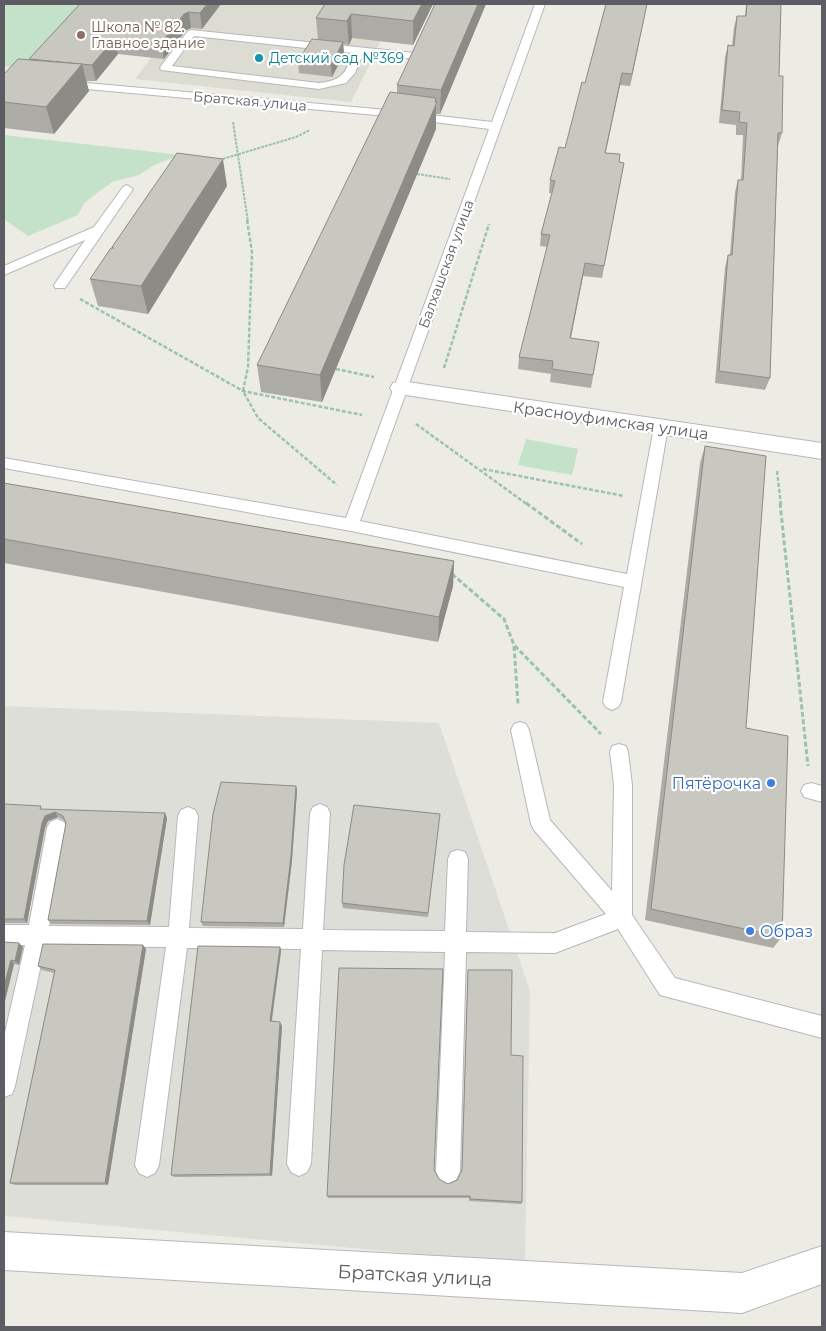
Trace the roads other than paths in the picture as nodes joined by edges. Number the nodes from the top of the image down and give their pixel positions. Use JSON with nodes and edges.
{"nodes":[{"id":1,"x":540,"y":4,"type":"edge"},
{"id":2,"x":359,"y":51,"type":"junction"},
{"id":3,"x":415,"y":56,"type":"edge"},
{"id":4,"x":53,"y":83,"type":"edge"},
{"id":5,"x":394,"y":99,"type":"edge"},
{"id":6,"x":387,"y":113,"type":"junction"},
{"id":7,"x":496,"y":126,"type":"junction"},
{"id":8,"x":127,"y":189,"type":"dead end"},
{"id":9,"x":98,"y":230,"type":"junction"},
{"id":10,"x":4,"y":271,"type":"edge"},
{"id":11,"x":60,"y":285,"type":"road end"},
{"id":12,"x":401,"y":388,"type":"junction"},
{"id":13,"x":661,"y":428,"type":"junction"},
{"id":14,"x":822,"y":451,"type":"edge"},
{"id":15,"x":4,"y":463,"type":"edge"},
{"id":16,"x":351,"y":525,"type":"junction"},
{"id":17,"x":633,"y":582,"type":"junction"},
{"id":18,"x":612,"y":702,"type":"dead end"},
{"id":19,"x":520,"y":730,"type":"road end"},
{"id":20,"x":619,"y":752,"type":"road end"},
{"id":21,"x":320,"y":813,"type":"dead end"},
{"id":22,"x":188,"y":816,"type":"dead end"},
{"id":23,"x":57,"y":828,"type":"dead end"},
{"id":24,"x":458,"y":859,"type":"dead end"},
{"id":25,"x":622,"y":918,"type":"junction"},
{"id":26,"x":4,"y":935,"type":"edge"},
{"id":27,"x":37,"y":936,"type":"junction"},
{"id":28,"x":178,"y":938,"type":"junction"},
{"id":29,"x":314,"y":940,"type":"junction"},
{"id":30,"x":457,"y":941,"type":"junction"},
{"id":31,"x":822,"y":1027,"type":"edge"},
{"id":32,"x":4,"y":1086,"type":"edge"},
{"id":33,"x":299,"y":1164,"type":"dead end"},
{"id":34,"x":146,"y":1165,"type":"dead end"},
{"id":35,"x":448,"y":1172,"type":"dead end"},
{"id":36,"x":4,"y":1252,"type":"edge"},
{"id":37,"x":822,"y":1265,"type":"edge"}],
"edges":[{"from":1,"to":7,"type":"lane","name":"Балхашская улица"},
{"from":2,"to":2,"type":"lane"},
{"from":2,"to":3,"type":"lane"},
{"from":4,"to":6,"type":"lane","name":"Братская улица"},
{"from":5,"to":6,"type":"lane"},
{"from":6,"to":7,"type":"lane","name":"Братская улица"},
{"from":7,"to":12,"type":"lane","name":"Балхашская улица"},
{"from":8,"to":9,"type":"lane"},
{"from":9,"to":10,"type":"lane"},
{"from":9,"to":11,"type":"lane"},
{"from":12,"to":13,"type":"street","name":"Красноуфимская улица"},
{"from":12,"to":16,"type":"lane","name":"Балхашская улица"},
{"from":13,"to":14,"type":"street","name":"Красноуфимская улица"},
{"from":13,"to":17,"type":"lane"},
{"from":15,"to":16,"type":"lane"},
{"from":16,"to":17,"type":"lane"},
{"from":17,"to":18,"type":"lane"},
{"from":19,"to":25,"type":"lane"},
{"from":20,"to":25,"type":"lane"},
{"from":21,"to":29,"type":"lane"},
{"from":22,"to":28,"type":"lane"},
{"from":23,"to":27,"type":"lane"},
{"from":24,"to":30,"type":"lane"},
{"from":25,"to":30,"type":"lane"},
{"from":25,"to":31,"type":"lane"},
{"from":26,"to":27,"type":"lane"},
{"from":27,"to":28,"type":"lane"},
{"from":27,"to":32,"type":"lane"},
{"from":28,"to":29,"type":"lane"},
{"from":28,"to":34,"type":"lane"},
{"from":29,"to":30,"type":"lane"},
{"from":29,"to":33,"type":"lane"},
{"from":30,"to":35,"type":"lane"},
{"from":36,"to":37,"type":"street","name":"Братская улица"}]}
